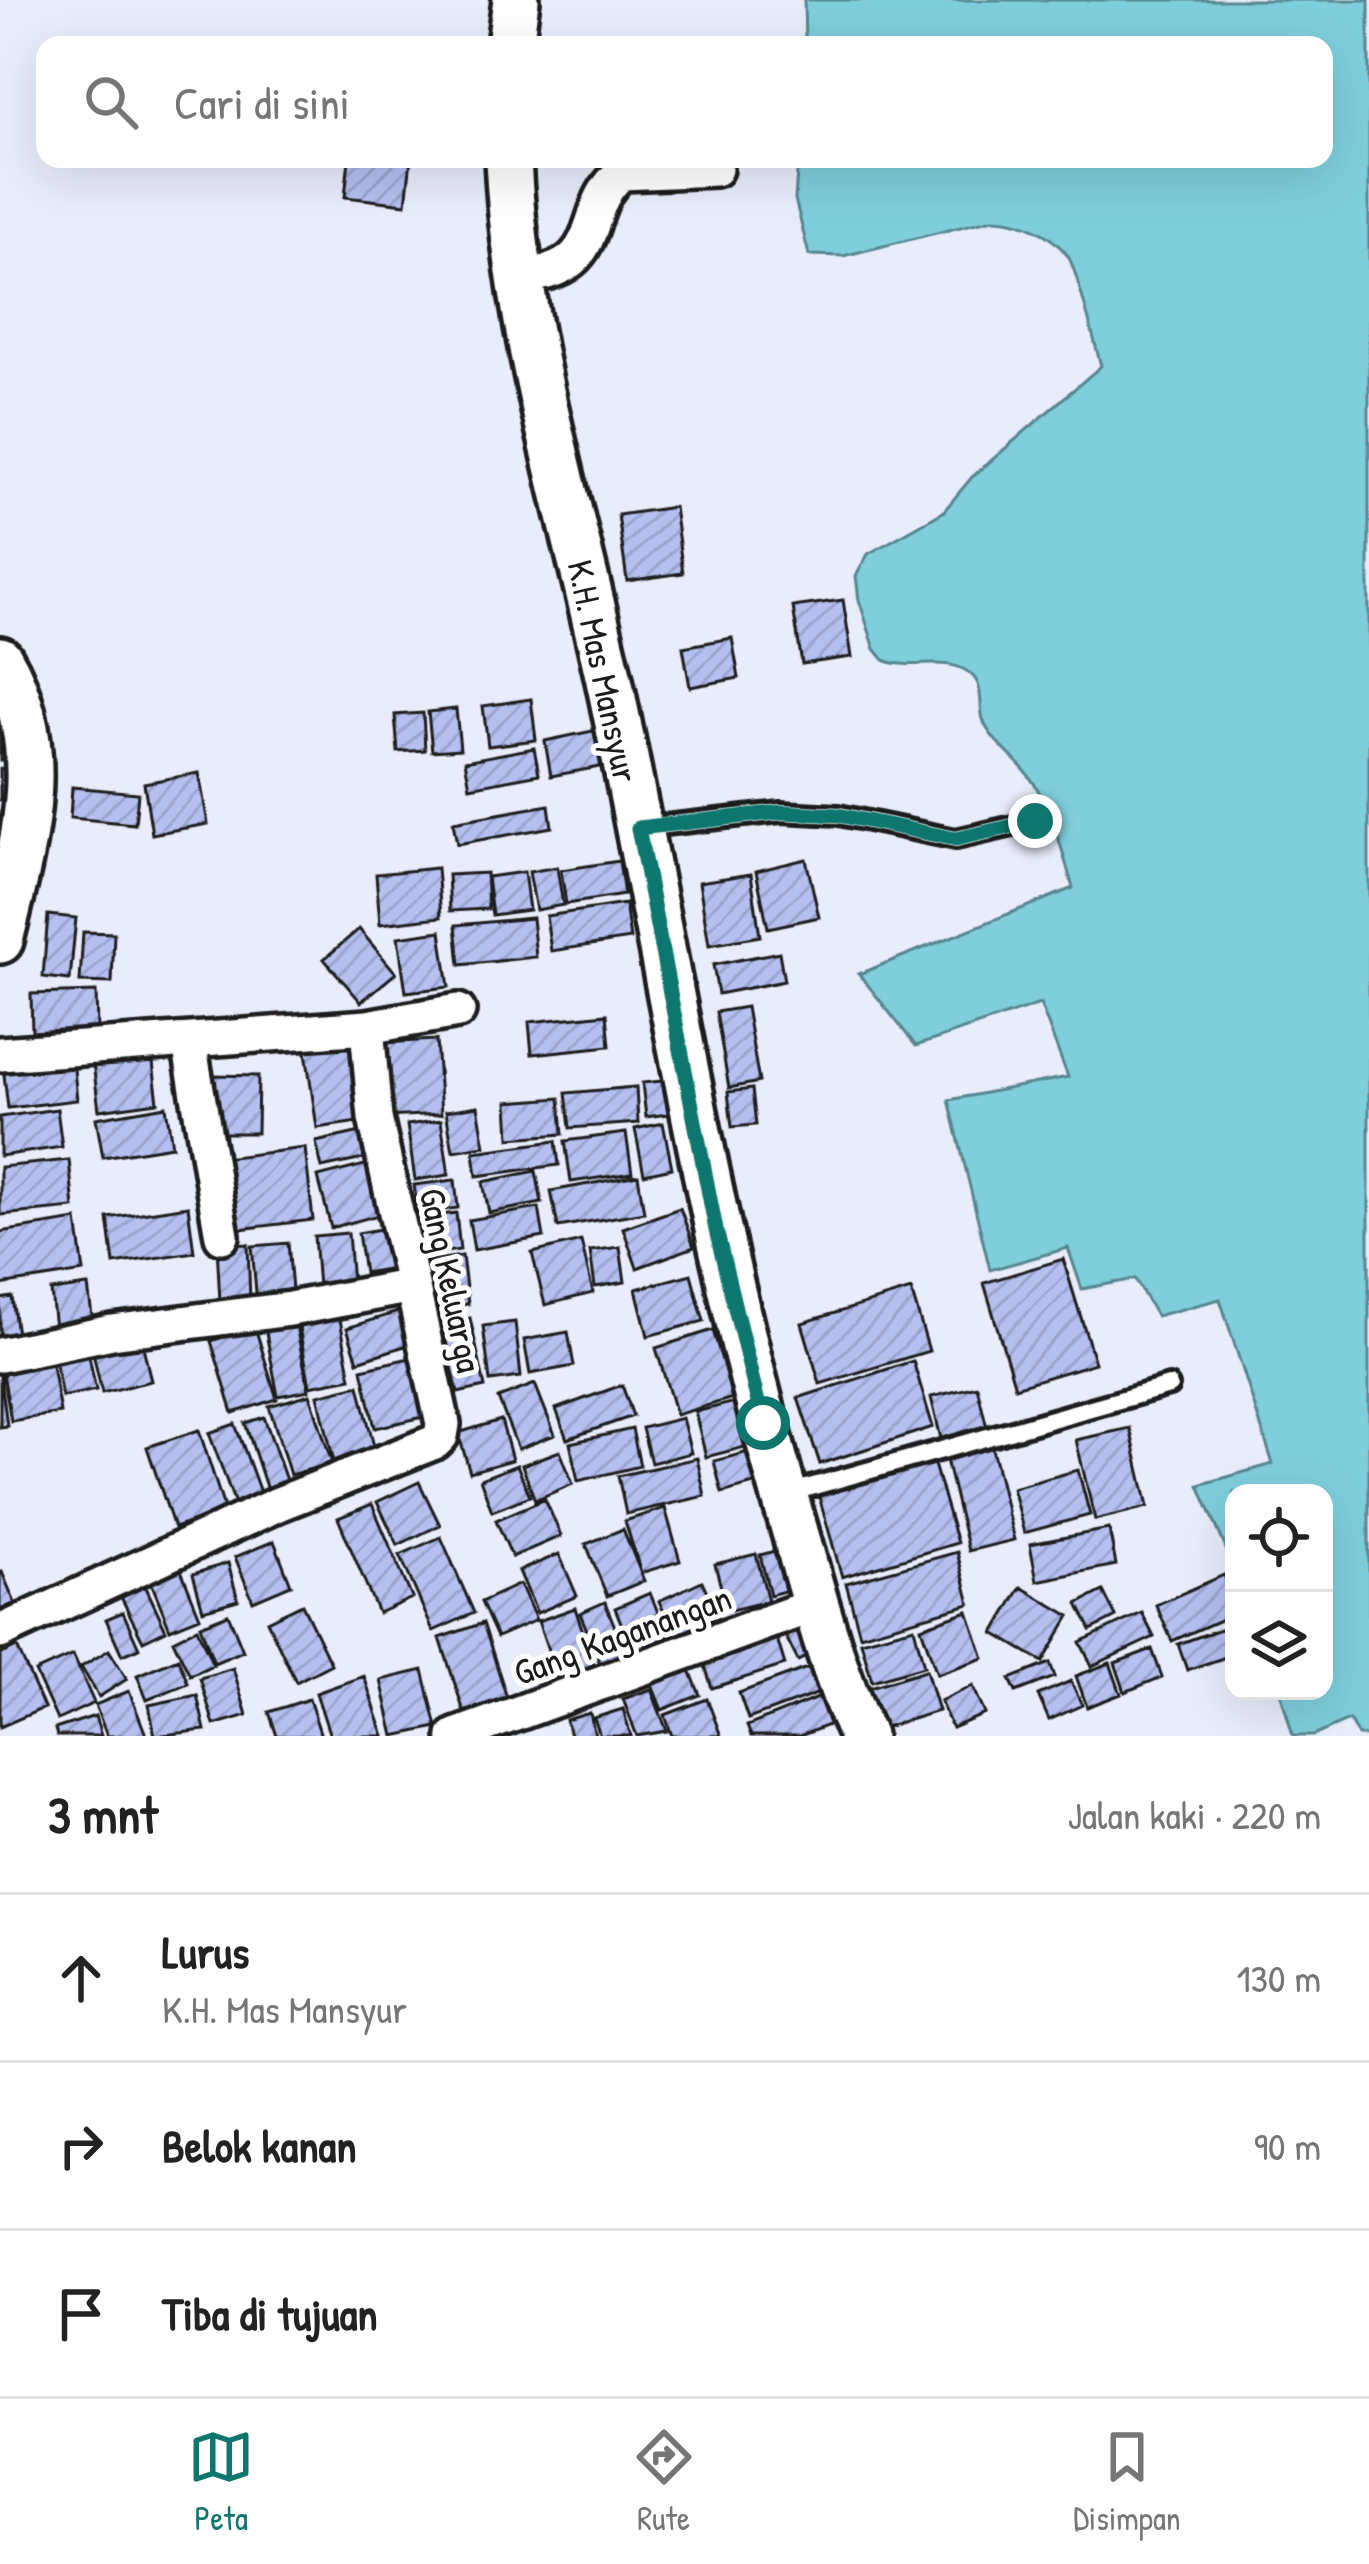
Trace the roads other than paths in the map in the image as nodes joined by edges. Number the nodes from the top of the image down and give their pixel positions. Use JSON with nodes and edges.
{"nodes":[{"id":1,"x":516,"y":0,"type":"edge"},
{"id":2,"x":511,"y":36,"type":"edge"},
{"id":3,"x":509,"y":168,"type":"edge"},
{"id":4,"x":715,"y":169,"type":"dead end"},
{"id":5,"x":523,"y":276,"type":"junction"},
{"id":6,"x":0,"y":660,"type":"edge"},
{"id":7,"x":1035,"y":821,"type":"dead end"},
{"id":8,"x":638,"y":828,"type":"junction"},
{"id":9,"x":0,"y":940,"type":"edge"},
{"id":10,"x":458,"y":1012,"type":"dead end"},
{"id":11,"x":367,"y":1027,"type":"junction"},
{"id":12,"x":189,"y":1042,"type":"junction"},
{"id":13,"x":0,"y":1054,"type":"edge"},
{"id":14,"x":222,"y":1236,"type":"dead end"},
{"id":15,"x":412,"y":1286,"type":"junction"},
{"id":16,"x":0,"y":1354,"type":"edge"},
{"id":17,"x":1169,"y":1386,"type":"dead end"},
{"id":18,"x":784,"y":1494,"type":"junction"},
{"id":19,"x":817,"y":1604,"type":"junction"},
{"id":20,"x":0,"y":1632,"type":"edge"},
{"id":21,"x":454,"y":1736,"type":"edge"},
{"id":22,"x":862,"y":1736,"type":"edge"}],
"edges":[{"from":1,"to":2,"type":"main road"},
{"from":3,"to":5,"type":"main road","name":"K.H. Mas Mansyur"},
{"from":4,"to":5,"type":"street"},
{"from":5,"to":8,"type":"main road","name":"K.H. Mas Mansyur"},
{"from":6,"to":9,"type":"main road"},
{"from":7,"to":8,"type":"lane"},
{"from":8,"to":18,"type":"main road","name":"K.H. Mas Mansyur"},
{"from":10,"to":11,"type":"street"},
{"from":11,"to":12,"type":"street"},
{"from":11,"to":15,"type":"street","name":"Gang Keluarga"},
{"from":12,"to":13,"type":"street"},
{"from":12,"to":14,"type":"street"},
{"from":15,"to":16,"type":"street"},
{"from":15,"to":20,"type":"street","name":"Gang Keluarga"},
{"from":17,"to":18,"type":"lane"},
{"from":18,"to":19,"type":"main road","name":"K.H. Mas Mansyur"},
{"from":19,"to":21,"type":"street","name":"Gang Kaganangan"},
{"from":19,"to":22,"type":"main road","name":"K.H. Mas Mansyur"}]}
